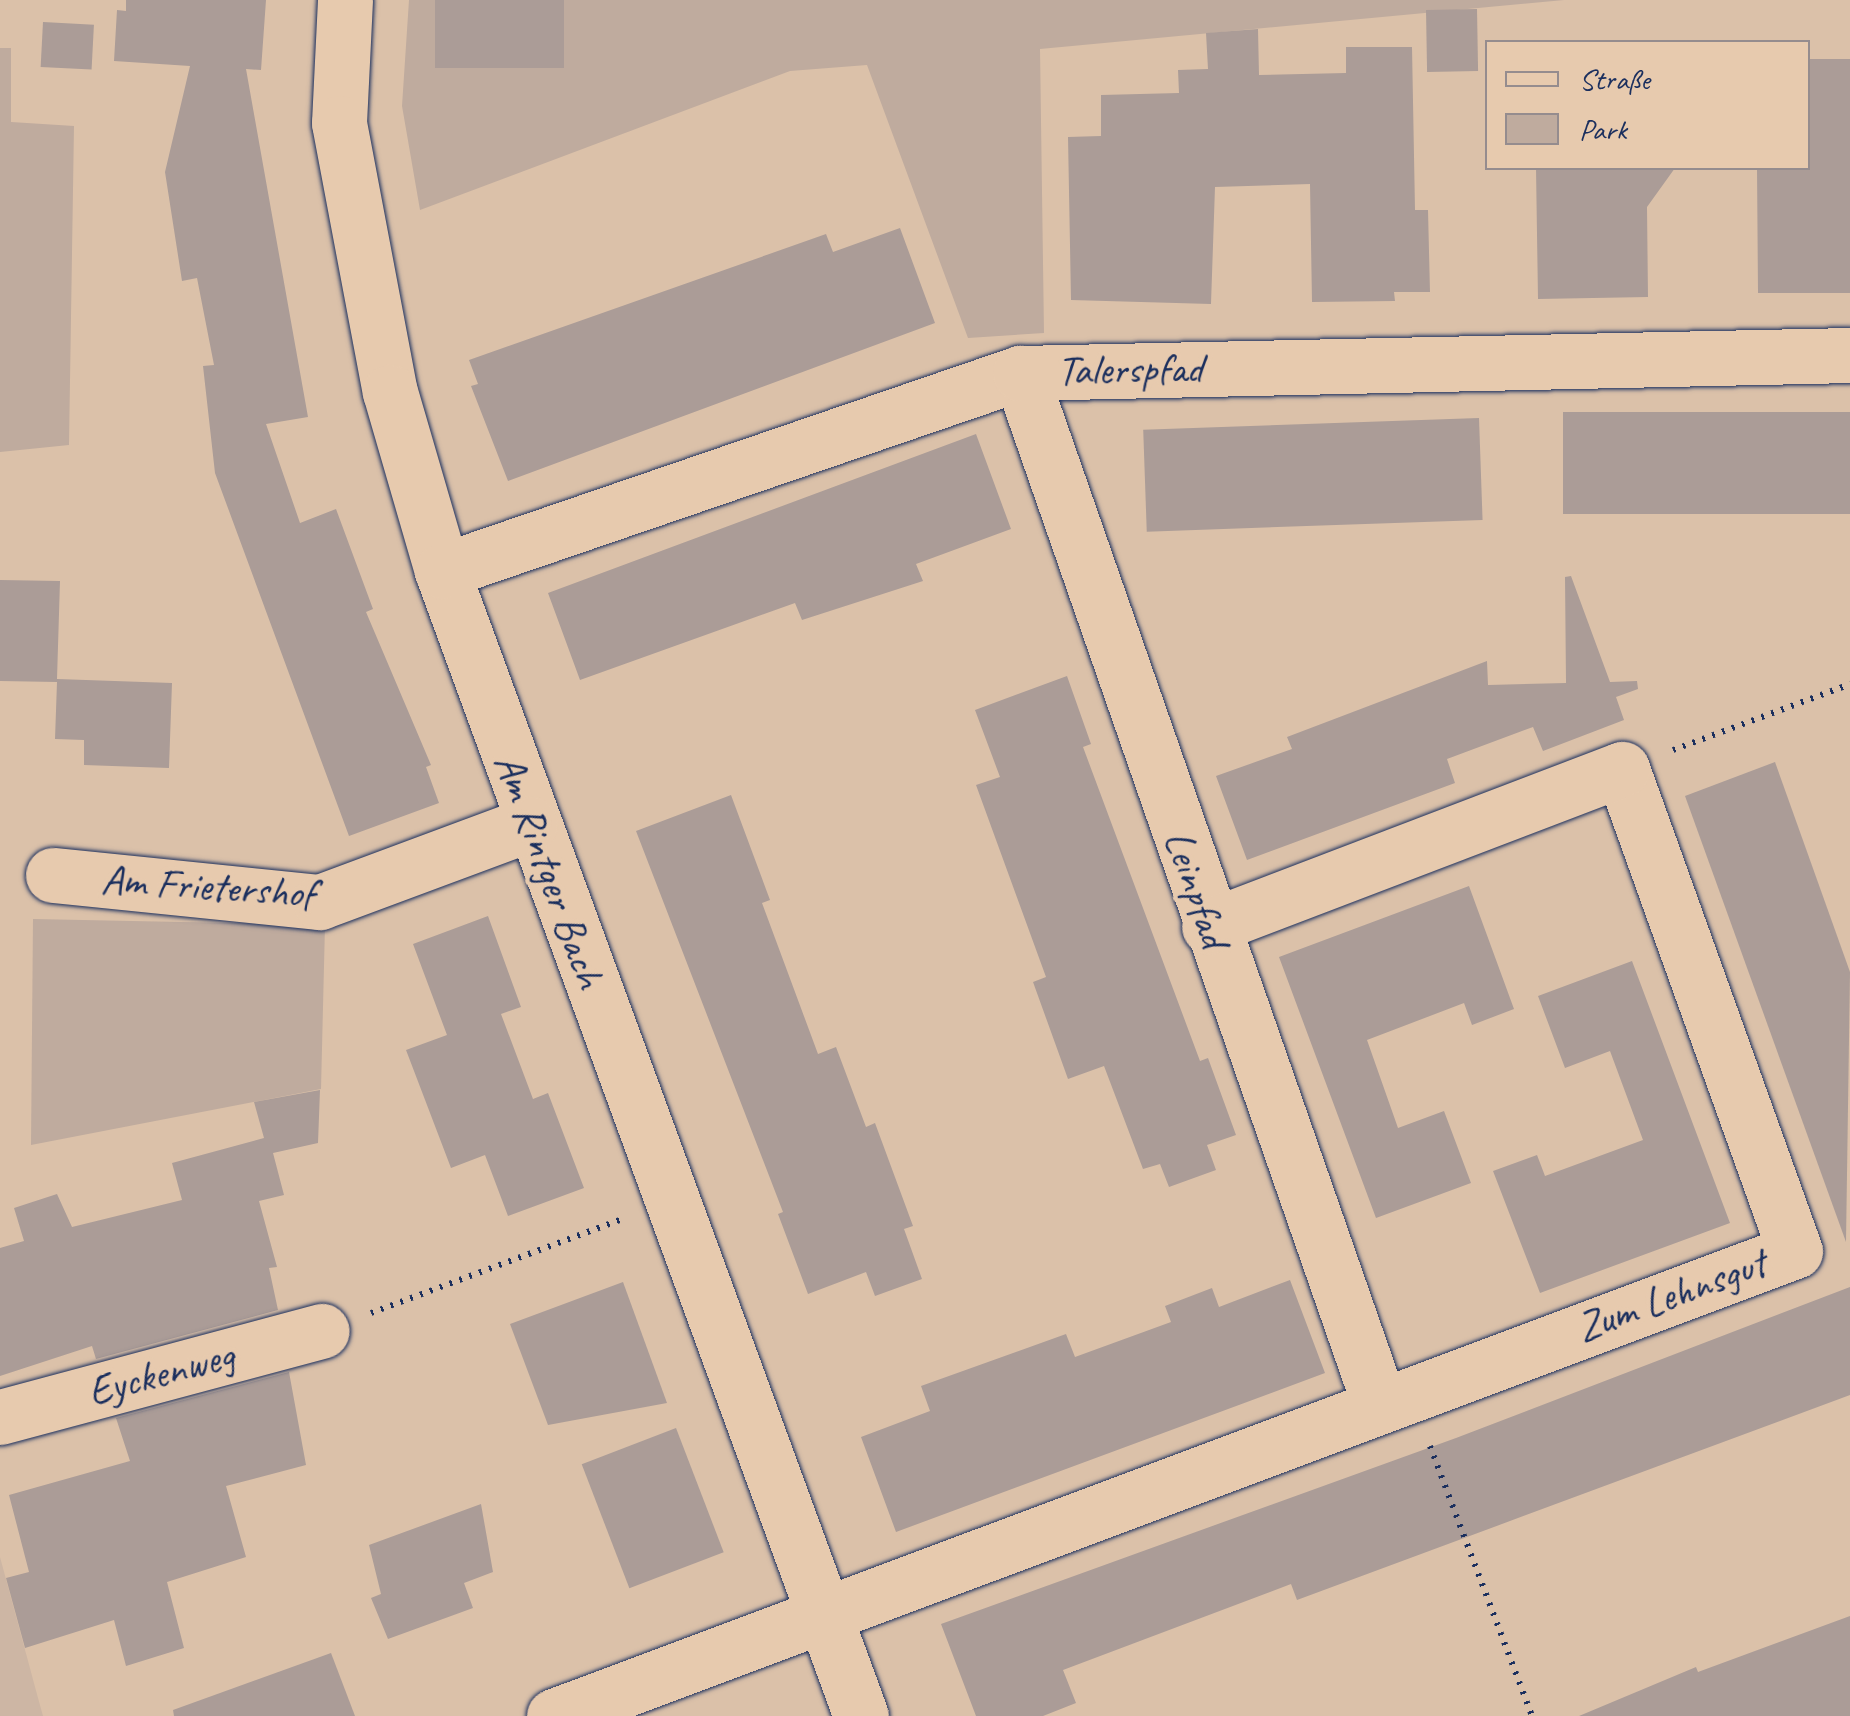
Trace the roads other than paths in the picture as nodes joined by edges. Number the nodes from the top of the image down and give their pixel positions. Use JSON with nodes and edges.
{"nodes":[{"id":1,"x":346,"y":0,"type":"edge"},
{"id":2,"x":1850,"y":354,"type":"edge"},
{"id":3,"x":1020,"y":372,"type":"junction"},
{"id":4,"x":442,"y":571,"type":"junction"},
{"id":5,"x":530,"y":824,"type":"junction"},
{"id":6,"x":53,"y":875,"type":"dead end"},
{"id":7,"x":1209,"y":927,"type":"junction"},
{"id":8,"x":322,"y":1332,"type":"road end"},
{"id":9,"x":1394,"y":1398,"type":"junction"},
{"id":10,"x":0,"y":1417,"type":"edge"},
{"id":11,"x":822,"y":1616,"type":"junction"},
{"id":12,"x":554,"y":1716,"type":"edge"},
{"id":13,"x":861,"y":1716,"type":"edge"}],
"edges":[{"from":1,"to":4,"type":"street","name":"Am Rintger Bach"},
{"from":2,"to":3,"type":"street","name":"Talerspfad"},
{"from":3,"to":4,"type":"street","name":"Talerspfad"},
{"from":3,"to":7,"type":"street","name":"Leinpfad"},
{"from":4,"to":5,"type":"street","name":"Am Rintger Bach"},
{"from":5,"to":6,"type":"street","name":"Am Frietershof"},
{"from":5,"to":11,"type":"street","name":"Am Rintger Bach"},
{"from":7,"to":9,"type":"street","name":"Leinpfad"},
{"from":7,"to":9,"type":"street","name":"Zum Lehnsgut"},
{"from":8,"to":10,"type":"street","name":"Eyckenweg"},
{"from":9,"to":11,"type":"street","name":"Zum Lehnsgut"},
{"from":11,"to":12,"type":"street","name":"Zum Lehnsgut"},
{"from":11,"to":13,"type":"street","name":"Am Rintger Bach"}]}
